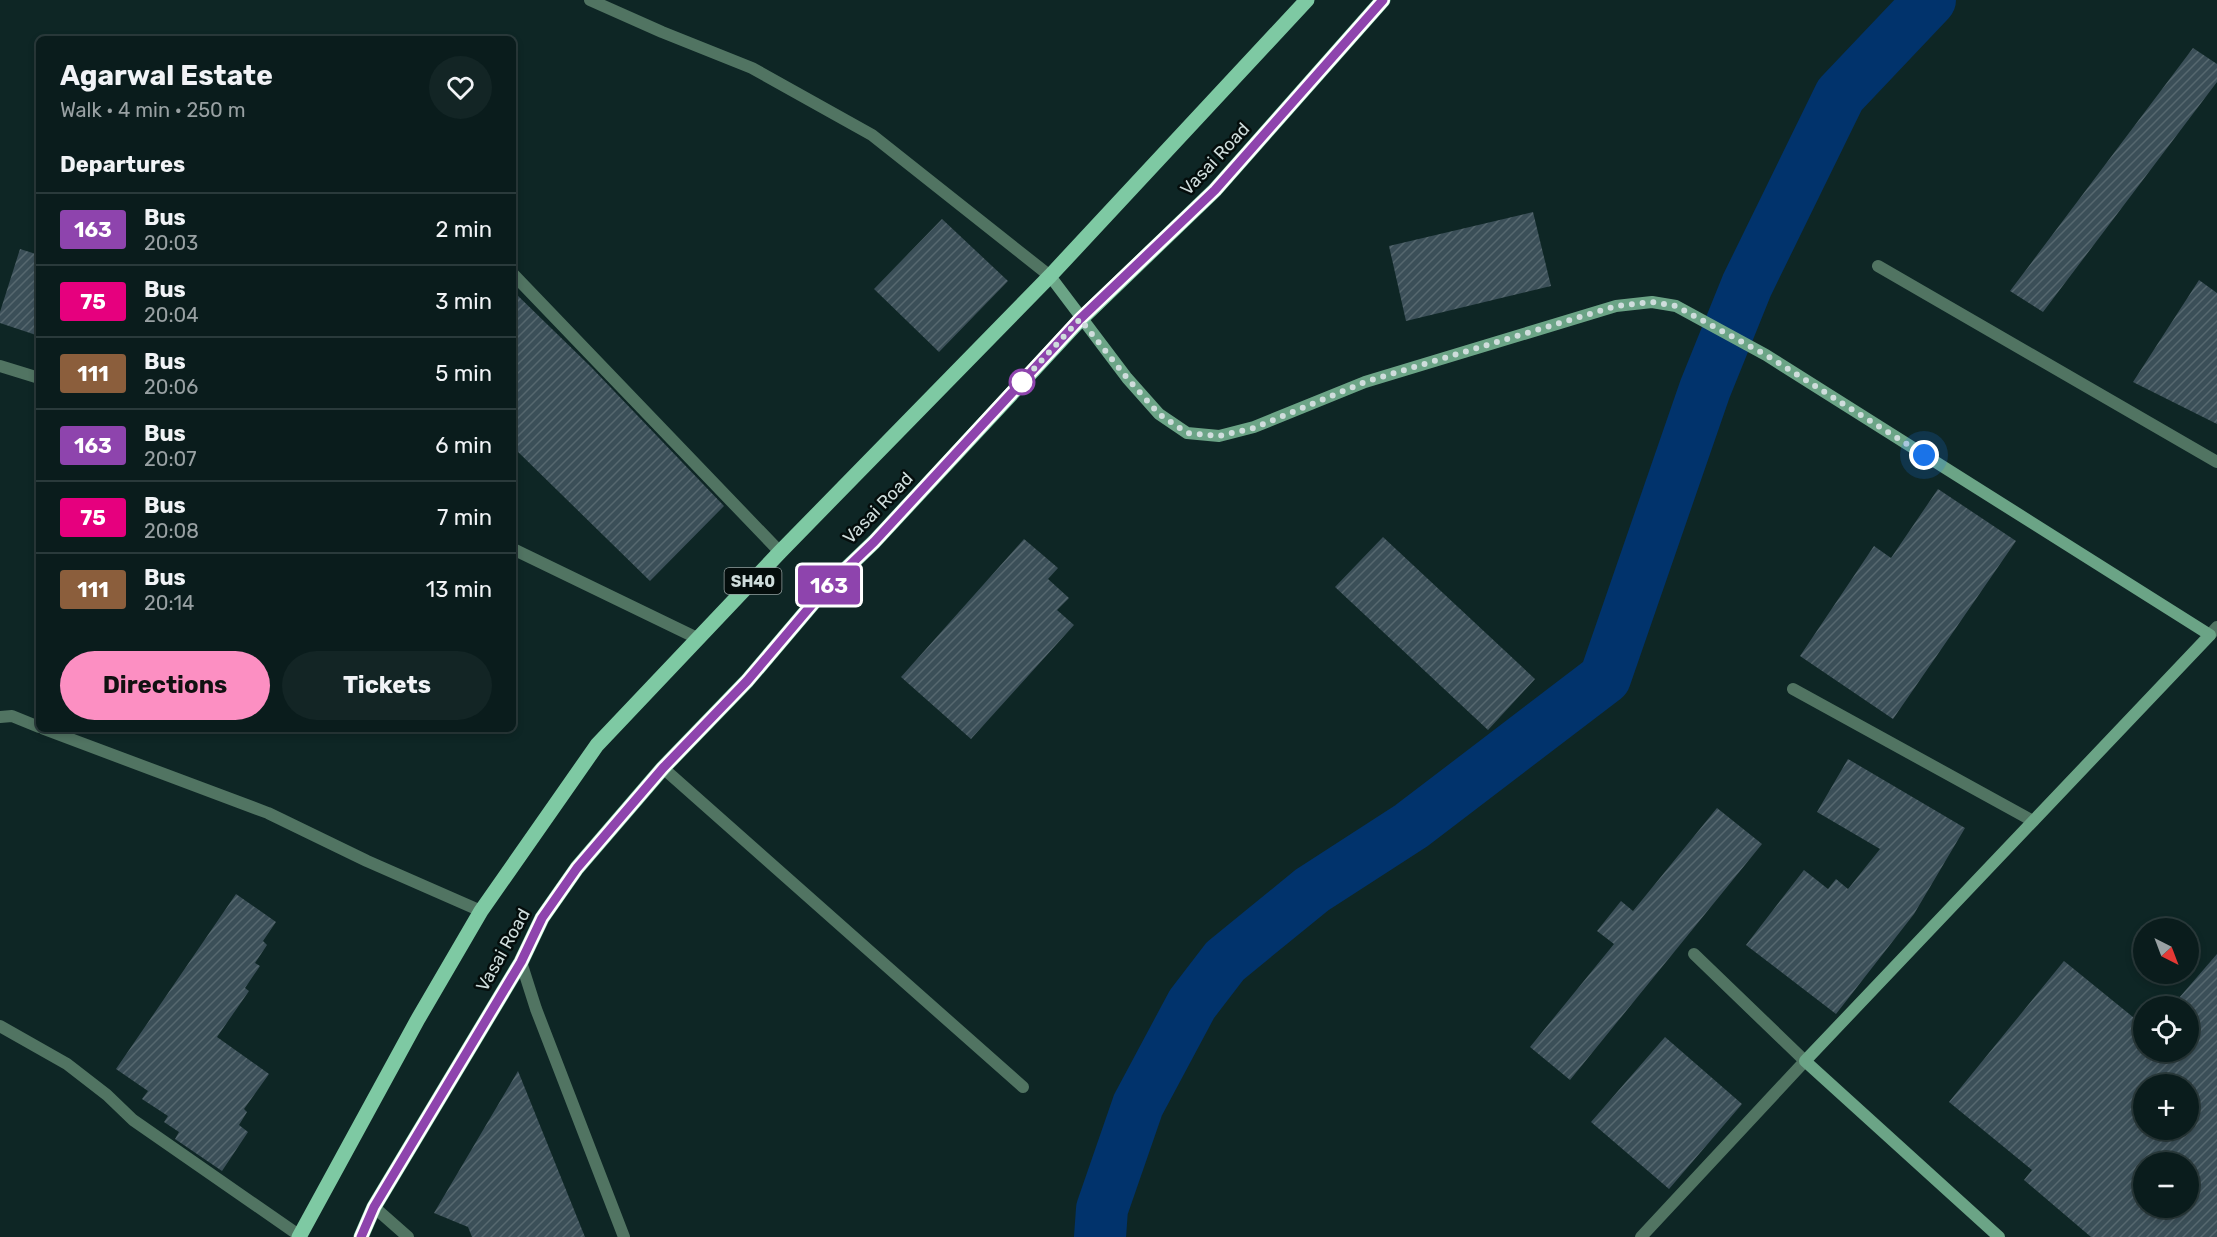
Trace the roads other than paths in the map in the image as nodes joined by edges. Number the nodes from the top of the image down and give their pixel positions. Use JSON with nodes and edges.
{"nodes":[{"id":1,"x":590,"y":0,"type":"edge"},
{"id":2,"x":1307,"y":0,"type":"edge"},
{"id":3,"x":1383,"y":0,"type":"edge"},
{"id":4,"x":1878,"y":266,"type":"dead end"},
{"id":5,"x":516,"y":276,"type":"edge"},
{"id":6,"x":1050,"y":276,"type":"junction"},
{"id":7,"x":1080,"y":319,"type":"junction"},
{"id":8,"x":0,"y":366,"type":"edge"},
{"id":9,"x":36,"y":377,"type":"edge"},
{"id":10,"x":2217,"y":462,"type":"edge"},
{"id":11,"x":516,"y":550,"type":"edge"},
{"id":12,"x":780,"y":552,"type":"junction"},
{"id":13,"x":2213,"y":631,"type":"edge"},
{"id":14,"x":699,"y":639,"type":"junction"},
{"id":15,"x":1793,"y":689,"type":"dead end"},
{"id":16,"x":0,"y":717,"type":"edge"},
{"id":17,"x":36,"y":726,"type":"edge"},
{"id":18,"x":52,"y":732,"type":"edge"},
{"id":19,"x":663,"y":768,"type":"junction"},
{"id":20,"x":2033,"y":821,"type":"junction"},
{"id":21,"x":481,"y":911,"type":"junction"},
{"id":22,"x":1694,"y":954,"type":"dead end"},
{"id":23,"x":521,"y":962,"type":"junction"},
{"id":24,"x":0,"y":1026,"type":"edge"},
{"id":25,"x":1804,"y":1061,"type":"junction"},
{"id":26,"x":1023,"y":1087,"type":"dead end"},
{"id":27,"x":374,"y":1207,"type":"junction"},
{"id":28,"x":299,"y":1237,"type":"edge"},
{"id":29,"x":361,"y":1237,"type":"edge"},
{"id":30,"x":408,"y":1237,"type":"edge"},
{"id":31,"x":624,"y":1237,"type":"edge"},
{"id":32,"x":1641,"y":1237,"type":"edge"},
{"id":33,"x":1999,"y":1237,"type":"edge"}],
"edges":[{"from":1,"to":6,"type":"street"},
{"from":2,"to":6,"type":"main road","name":"Vasai Road","number":"SH40"},
{"from":3,"to":7,"type":"main road","name":"Vasai Road"},
{"from":4,"to":10,"type":"street"},
{"from":5,"to":12,"type":"street"},
{"from":6,"to":7,"type":"street"},
{"from":6,"to":12,"type":"main road","name":"Vasai Road","number":"SH40"},
{"from":7,"to":13,"type":"street"},
{"from":7,"to":19,"type":"main road","name":"Vasai Road"},
{"from":8,"to":9,"type":"street"},
{"from":11,"to":14,"type":"street"},
{"from":12,"to":14,"type":"main road","name":"Vasai Road","number":"SH40"},
{"from":13,"to":20,"type":"street"},
{"from":14,"to":21,"type":"main road","name":"Vasai Road","number":"SH40"},
{"from":15,"to":20,"type":"street"},
{"from":16,"to":17,"type":"street"},
{"from":18,"to":21,"type":"street"},
{"from":19,"to":23,"type":"main road","name":"Vasai Road"},
{"from":19,"to":26,"type":"street"},
{"from":20,"to":25,"type":"street"},
{"from":21,"to":28,"type":"main road","name":"Vasai Road","number":"SH40"},
{"from":22,"to":25,"type":"street"},
{"from":23,"to":27,"type":"main road","name":"Vasai Road"},
{"from":23,"to":31,"type":"street"},
{"from":24,"to":28,"type":"street"},
{"from":25,"to":32,"type":"street"},
{"from":25,"to":33,"type":"street"},
{"from":27,"to":29,"type":"main road","name":"Vasai Road"},
{"from":27,"to":30,"type":"street"}]}
